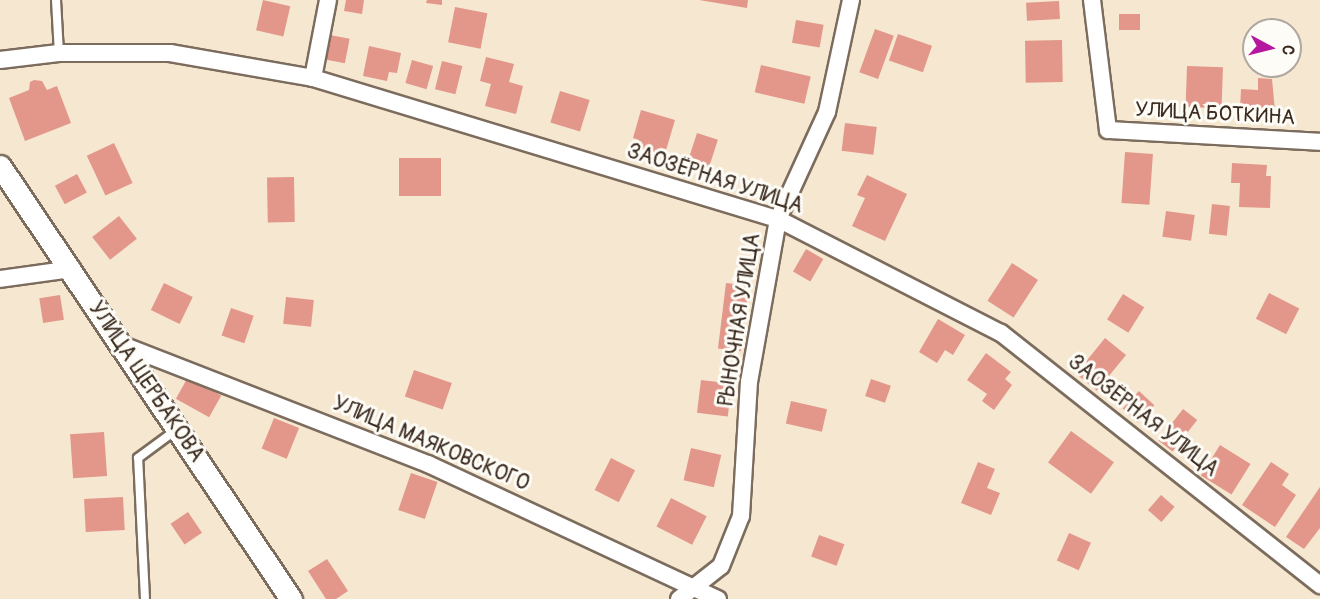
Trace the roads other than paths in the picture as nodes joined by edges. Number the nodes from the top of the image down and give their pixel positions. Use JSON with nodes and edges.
{"nodes":[{"id":1,"x":56,"y":0,"type":"edge"},
{"id":2,"x":328,"y":0,"type":"edge"},
{"id":3,"x":850,"y":0,"type":"edge"},
{"id":4,"x":1092,"y":0,"type":"edge"},
{"id":5,"x":59,"y":53,"type":"junction"},
{"id":6,"x":0,"y":60,"type":"edge"},
{"id":7,"x":313,"y":78,"type":"junction"},
{"id":8,"x":1320,"y":142,"type":"edge"},
{"id":9,"x":0,"y":166,"type":"edge"},
{"id":10,"x":778,"y":219,"type":"junction"},
{"id":11,"x":72,"y":269,"type":"junction"},
{"id":12,"x":0,"y":279,"type":"edge"},
{"id":13,"x":120,"y":344,"type":"junction"},
{"id":14,"x":177,"y":429,"type":"junction"},
{"id":15,"x":1320,"y":585,"type":"edge"},
{"id":16,"x":696,"y":587,"type":"junction"},
{"id":17,"x":145,"y":599,"type":"edge"},
{"id":18,"x":291,"y":599,"type":"edge"},
{"id":19,"x":679,"y":599,"type":"edge"},
{"id":20,"x":718,"y":599,"type":"edge"}],
"edges":[{"from":1,"to":5,"type":"lane"},
{"from":2,"to":7,"type":"street"},
{"from":3,"to":10,"type":"street","name":"РЫНОЧНАЯ УЛИЦА"},
{"from":4,"to":8,"type":"street","name":"УЛИЦА БОТКИНА"},
{"from":5,"to":6,"type":"street","name":"ЗАОЗЁРНАЯ УЛИЦА"},
{"from":5,"to":7,"type":"street","name":"ЗАОЗЁРНАЯ УЛИЦА"},
{"from":7,"to":10,"type":"street","name":"ЗАОЗЁРНАЯ УЛИЦА"},
{"from":9,"to":11,"type":"street","name":"УЛИЦА ЩЕРБАКОВА"},
{"from":10,"to":15,"type":"street","name":"ЗАОЗЁРНАЯ УЛИЦА"},
{"from":10,"to":16,"type":"street","name":"РЫНОЧНАЯ УЛИЦА"},
{"from":11,"to":12,"type":"street"},
{"from":11,"to":13,"type":"street","name":"УЛИЦА ЩЕРБАКОВА"},
{"from":13,"to":14,"type":"street","name":"УЛИЦА ЩЕРБАКОВА"},
{"from":13,"to":16,"type":"street","name":"УЛИЦА МАЯКОВСКОГО"},
{"from":14,"to":17,"type":"lane"},
{"from":14,"to":18,"type":"street","name":"УЛИЦА ЩЕРБАКОВА"},
{"from":16,"to":19,"type":"street","name":"РЫНОЧНАЯ УЛИЦА"},
{"from":16,"to":20,"type":"street","name":"УЛИЦА МАЯКОВСКОГО"}]}
